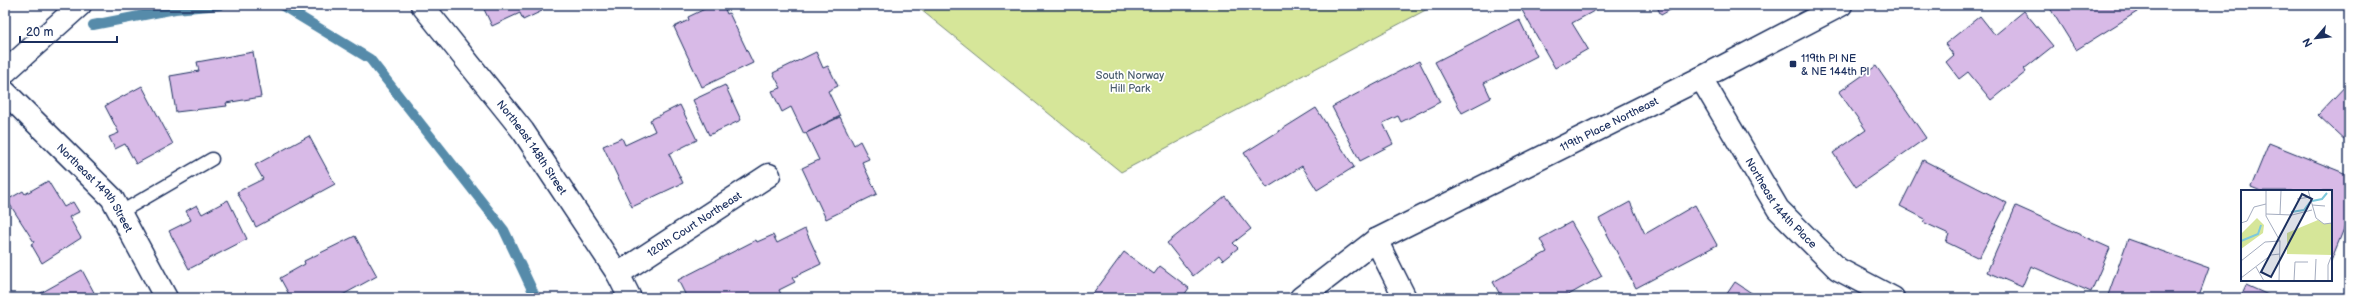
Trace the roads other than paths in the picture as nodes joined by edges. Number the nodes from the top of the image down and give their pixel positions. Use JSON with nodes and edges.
{"nodes":[{"id":1,"x":80,"y":5,"type":"edge"},
{"id":2,"x":422,"y":5,"type":"edge"},
{"id":3,"x":1841,"y":5,"type":"edge"},
{"id":4,"x":5,"y":72,"type":"edge"},
{"id":5,"x":1701,"y":78,"type":"junction"},
{"id":6,"x":5,"y":92,"type":"edge"},
{"id":7,"x":212,"y":159,"type":"dead end"},
{"id":8,"x":769,"y":175,"type":"dead end"},
{"id":9,"x":121,"y":212,"type":"junction"},
{"id":10,"x":1376,"y":240,"type":"junction"},
{"id":11,"x":618,"y":274,"type":"junction"},
{"id":12,"x":166,"y":298,"type":"edge"},
{"id":13,"x":630,"y":298,"type":"edge"},
{"id":14,"x":1300,"y":298,"type":"edge"},
{"id":15,"x":1405,"y":298,"type":"edge"},
{"id":16,"x":1893,"y":298,"type":"edge"}],
"edges":[{"from":1,"to":4,"type":"street"},
{"from":2,"to":11,"type":"street","name":"Northeast 148th Street"},
{"from":3,"to":5,"type":"street","name":"119th Place Northeast"},
{"from":5,"to":10,"type":"street","name":"119th Place Northeast"},
{"from":5,"to":16,"type":"street","name":"Northeast 144th Place"},
{"from":6,"to":9,"type":"street","name":"Northeast 149th Street"},
{"from":7,"to":9,"type":"lane"},
{"from":8,"to":11,"type":"street","name":"120th Court Northeast"},
{"from":9,"to":12,"type":"street","name":"Northeast 149th Street"},
{"from":10,"to":14,"type":"street","name":"119th Place Northeast"},
{"from":10,"to":15,"type":"street"},
{"from":11,"to":13,"type":"street","name":"Northeast 148th Street"}]}
